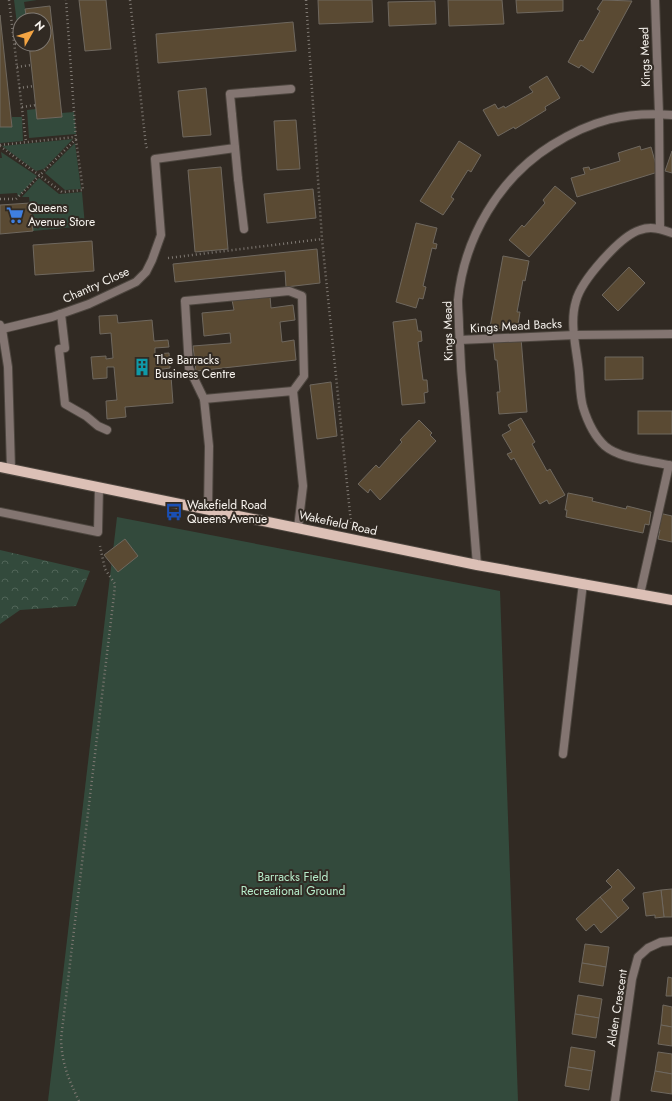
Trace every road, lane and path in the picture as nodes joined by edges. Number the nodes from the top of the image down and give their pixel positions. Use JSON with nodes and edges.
{"nodes":[{"id":1,"x":9,"y":0,"type":"edge"},
{"id":2,"x":66,"y":0,"type":"edge"},
{"id":3,"x":130,"y":0,"type":"edge"},
{"id":4,"x":306,"y":0,"type":"edge"},
{"id":5,"x":655,"y":0,"type":"edge"},
{"id":6,"x":12,"y":22,"type":"edge"},
{"id":7,"x":16,"y":52,"type":"edge"},
{"id":8,"x":31,"y":65,"type":"dead end"},
{"id":9,"x":17,"y":67,"type":"junction"},
{"id":10,"x":34,"y":86,"type":"dead end"},
{"id":11,"x":19,"y":88,"type":"junction"},
{"id":12,"x":291,"y":89,"type":"dead end"},
{"id":13,"x":36,"y":106,"type":"dead end"},
{"id":14,"x":22,"y":107,"type":"junction"},
{"id":15,"x":659,"y":114,"type":"junction"},
{"id":16,"x":672,"y":115,"type":"edge"},
{"id":17,"x":76,"y":138,"type":"junction"},
{"id":18,"x":26,"y":142,"type":"junction"},
{"id":19,"x":0,"y":146,"type":"edge"},
{"id":20,"x":235,"y":148,"type":"junction"},
{"id":21,"x":155,"y":159,"type":"junction"},
{"id":22,"x":40,"y":175,"type":"junction"},
{"id":23,"x":0,"y":199,"type":"edge"},
{"id":24,"x":244,"y":229,"type":"dead end"},
{"id":25,"x":660,"y":229,"type":"junction"},
{"id":26,"x":672,"y":233,"type":"edge"},
{"id":27,"x":322,"y":239,"type":"junction"},
{"id":28,"x":152,"y":260,"type":"junction"},
{"id":29,"x":61,"y":314,"type":"junction"},
{"id":30,"x":1,"y":327,"type":"edge"},
{"id":31,"x":672,"y":334,"type":"edge"},
{"id":32,"x":575,"y":335,"type":"junction"},
{"id":33,"x":459,"y":340,"type":"junction"},
{"id":34,"x":293,"y":391,"type":"junction"},
{"id":35,"x":204,"y":399,"type":"junction"},
{"id":36,"x":107,"y":430,"type":"dead end"},
{"id":37,"x":670,"y":465,"type":"edge"},
{"id":38,"x":0,"y":467,"type":"edge"},
{"id":39,"x":11,"y":469,"type":"junction"},
{"id":40,"x":99,"y":487,"type":"junction"},
{"id":41,"x":208,"y":509,"type":"junction"},
{"id":42,"x":0,"y":512,"type":"edge"},
{"id":43,"x":298,"y":528,"type":"junction"},
{"id":44,"x":98,"y":532,"type":"junction"},
{"id":45,"x":353,"y":539,"type":"junction"},
{"id":46,"x":477,"y":565,"type":"junction"},
{"id":47,"x":583,"y":583,"type":"junction"},
{"id":48,"x":640,"y":594,"type":"junction"},
{"id":49,"x":672,"y":600,"type":"edge"},
{"id":50,"x":563,"y":754,"type":"dead end"},
{"id":51,"x":672,"y":941,"type":"edge"},
{"id":52,"x":79,"y":1101,"type":"edge"},
{"id":53,"x":615,"y":1101,"type":"edge"}],
"edges":[{"from":1,"to":6,"type":"path"},
{"from":2,"to":17,"type":"path"},
{"from":3,"to":21,"type":"path"},
{"from":4,"to":27,"type":"path"},
{"from":5,"to":15,"type":"street","name":"Kings Mead"},
{"from":7,"to":9,"type":"path"},
{"from":8,"to":9,"type":"path"},
{"from":9,"to":11,"type":"path"},
{"from":10,"to":11,"type":"path"},
{"from":11,"to":14,"type":"path"},
{"from":12,"to":20,"type":"street"},
{"from":13,"to":14,"type":"path"},
{"from":14,"to":18,"type":"path"},
{"from":15,"to":16,"type":"street","name":"Kings Mead"},
{"from":15,"to":25,"type":"street"},
{"from":15,"to":33,"type":"street","name":"Kings Mead"},
{"from":17,"to":18,"type":"path"},
{"from":17,"to":22,"type":"path"},
{"from":17,"to":22,"type":"path"},
{"from":18,"to":19,"type":"path"},
{"from":19,"to":22,"type":"path"},
{"from":20,"to":21,"type":"street"},
{"from":20,"to":24,"type":"street"},
{"from":21,"to":28,"type":"street","name":"Chantry Close"},
{"from":22,"to":23,"type":"path"},
{"from":25,"to":26,"type":"street","name":"Kings Mead Backs"},
{"from":25,"to":32,"type":"street","name":"Kings Mead Backs"},
{"from":27,"to":28,"type":"path"},
{"from":27,"to":45,"type":"path"},
{"from":28,"to":29,"type":"street","name":"Chantry Close"},
{"from":29,"to":30,"type":"street","name":"Chantry Close"},
{"from":29,"to":36,"type":"street"},
{"from":30,"to":39,"type":"street"},
{"from":31,"to":32,"type":"street","name":"Kings Mead Backs"},
{"from":32,"to":33,"type":"street","name":"Kings Mead Backs"},
{"from":32,"to":37,"type":"street","name":"Kings Mead Backs"},
{"from":33,"to":46,"type":"street","name":"Kings Mead"},
{"from":34,"to":35,"type":"street"},
{"from":34,"to":35,"type":"street"},
{"from":34,"to":43,"type":"street"},
{"from":35,"to":41,"type":"street"},
{"from":37,"to":48,"type":"street"},
{"from":38,"to":39,"type":"main road","name":"Wakefield Road"},
{"from":39,"to":40,"type":"main road","name":"Wakefield Road"},
{"from":40,"to":41,"type":"main road","name":"Wakefield Road"},
{"from":40,"to":44,"type":"street"},
{"from":41,"to":43,"type":"main road","name":"Wakefield Road"},
{"from":42,"to":44,"type":"street"},
{"from":43,"to":45,"type":"main road","name":"Wakefield Road"},
{"from":44,"to":52,"type":"path"},
{"from":45,"to":46,"type":"main road","name":"Wakefield Road"},
{"from":46,"to":47,"type":"main road","name":"Wakefield Road"},
{"from":47,"to":48,"type":"main road","name":"Wakefield Road"},
{"from":47,"to":50,"type":"street"},
{"from":48,"to":49,"type":"main road","name":"Wakefield Road"},
{"from":51,"to":53,"type":"street","name":"Alden Crescent"}]}
